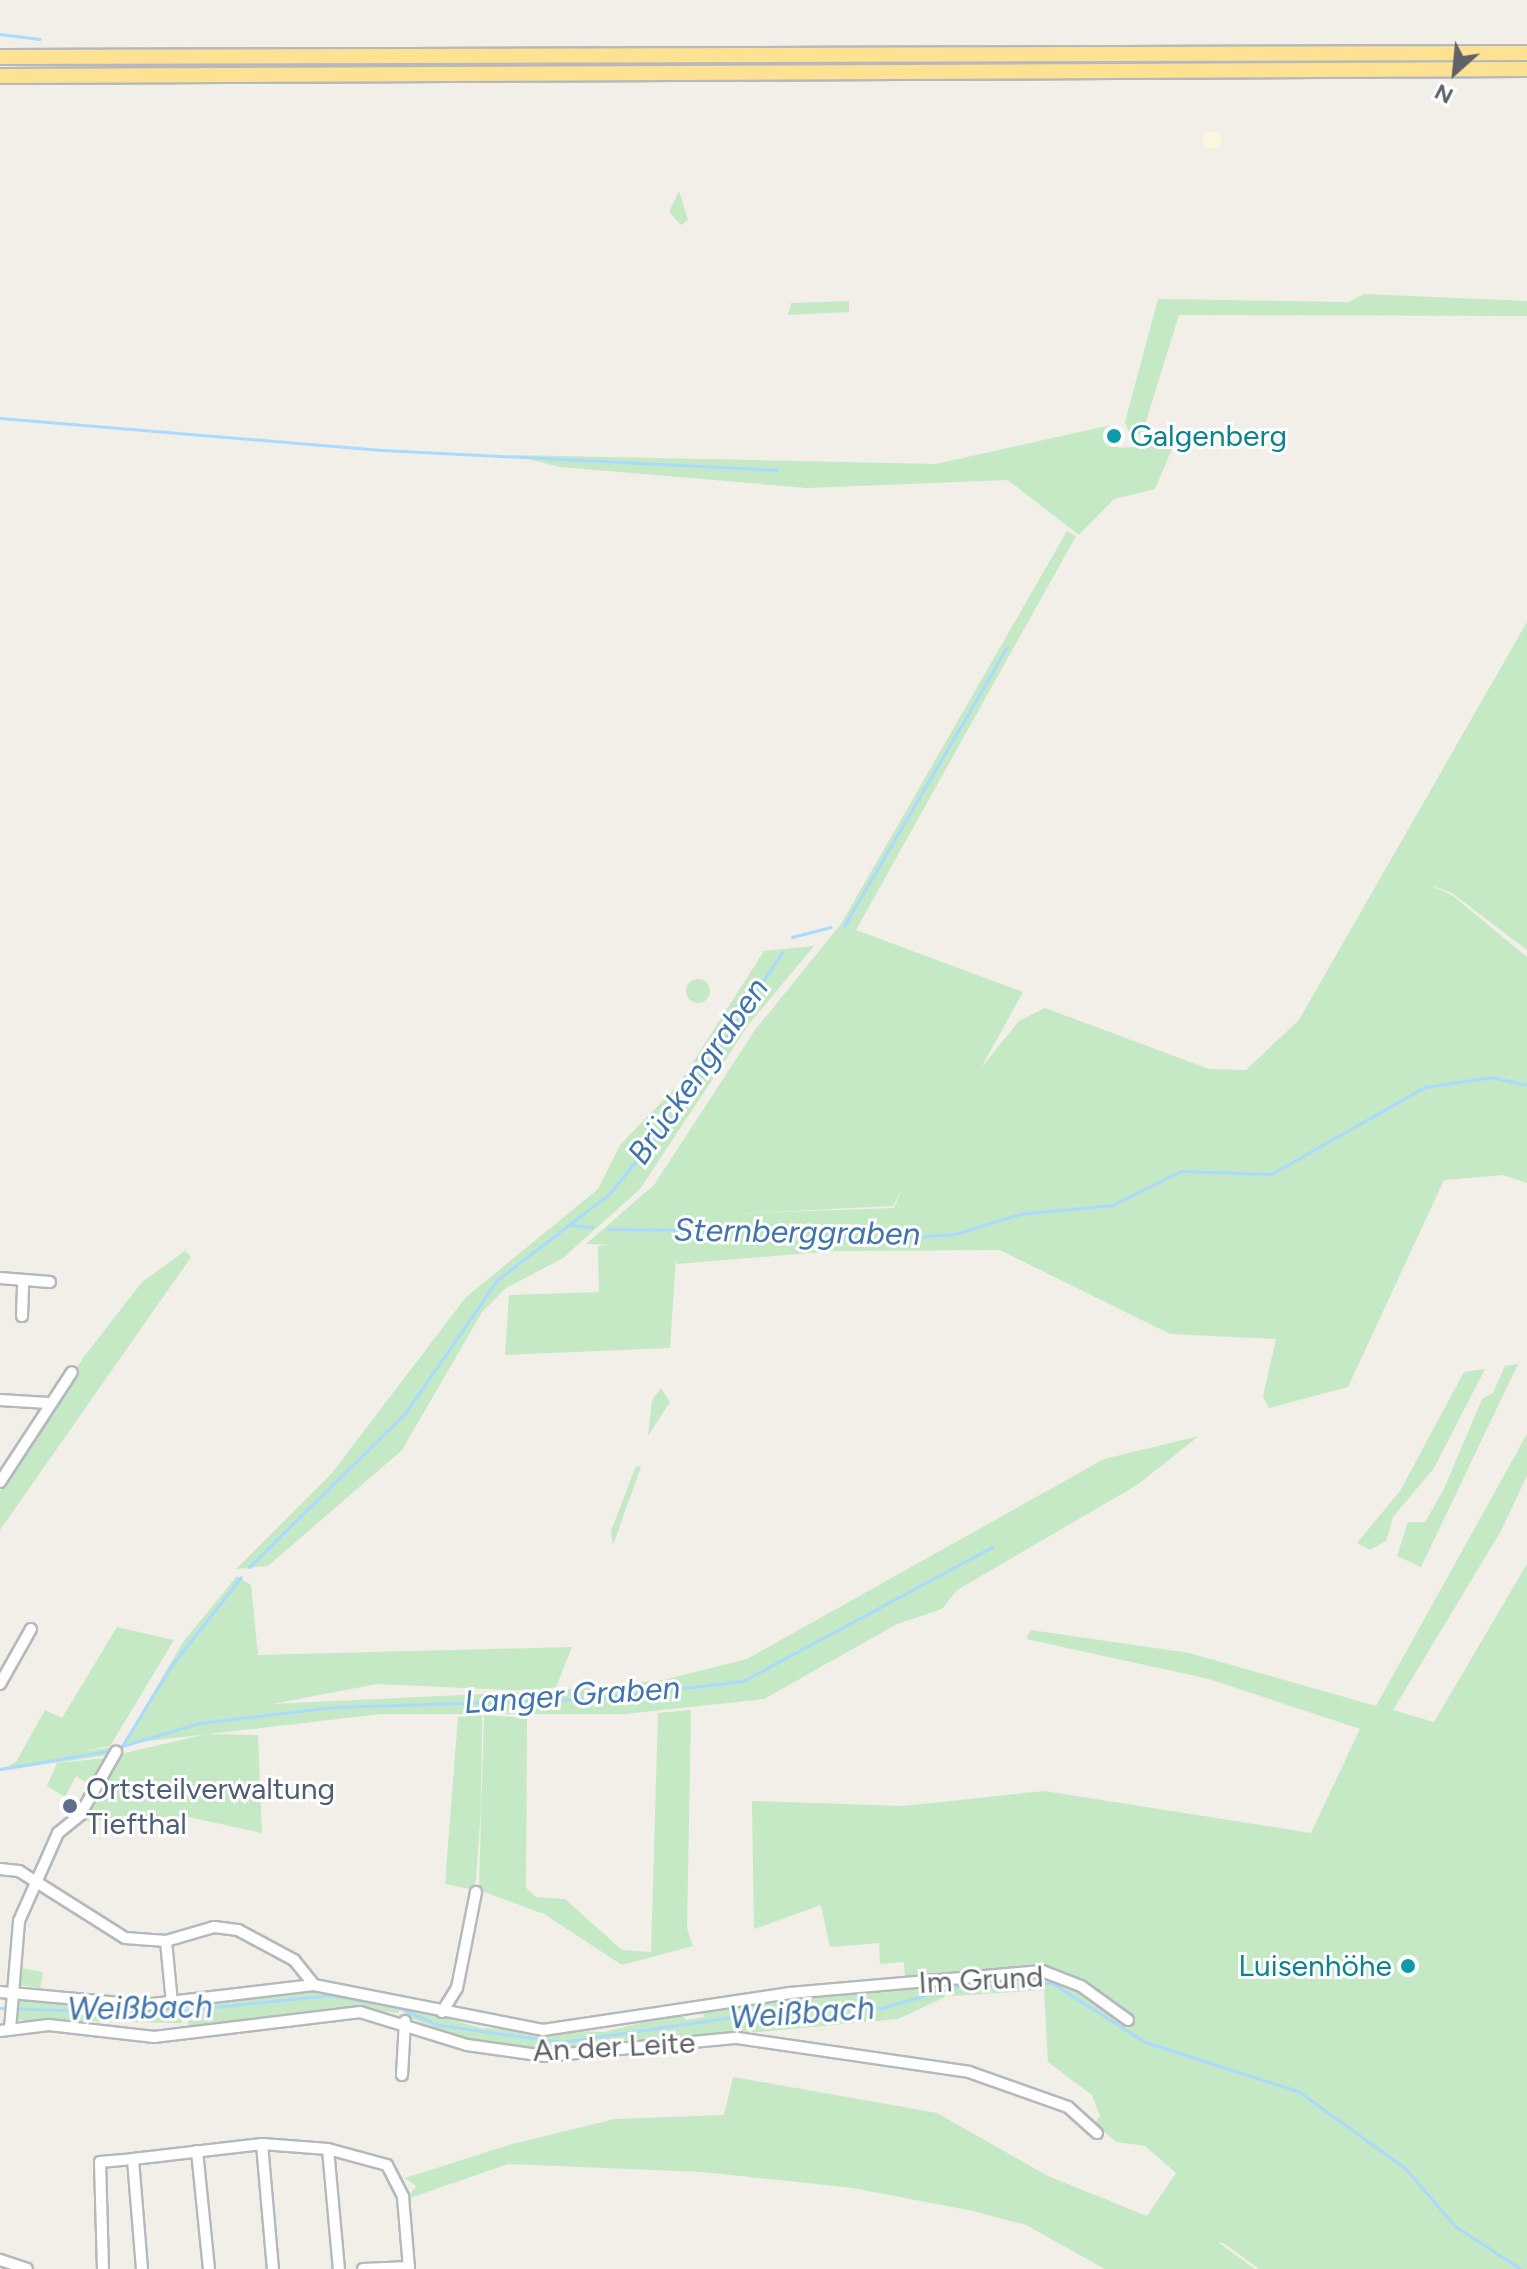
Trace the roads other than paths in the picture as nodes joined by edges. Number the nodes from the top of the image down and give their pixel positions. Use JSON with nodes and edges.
{"nodes":[{"id":1,"x":1527,"y":53,"type":"edge"},
{"id":2,"x":0,"y":57,"type":"edge"},
{"id":3,"x":1527,"y":69,"type":"edge"},
{"id":4,"x":0,"y":76,"type":"edge"},
{"id":5,"x":0,"y":1278,"type":"edge"},
{"id":6,"x":23,"y":1280,"type":"junction"},
{"id":7,"x":50,"y":1282,"type":"dead end"},
{"id":8,"x":22,"y":1316,"type":"dead end"},
{"id":9,"x":72,"y":1372,"type":"dead end"},
{"id":10,"x":0,"y":1400,"type":"edge"},
{"id":11,"x":48,"y":1403,"type":"junction"},
{"id":12,"x":0,"y":1481,"type":"edge"},
{"id":13,"x":31,"y":1629,"type":"dead end"},
{"id":14,"x":0,"y":1684,"type":"edge"},
{"id":15,"x":116,"y":1752,"type":"dead end"},
{"id":16,"x":0,"y":1869,"type":"edge"},
{"id":17,"x":35,"y":1883,"type":"junction"},
{"id":18,"x":476,"y":1892,"type":"dead end"},
{"id":19,"x":166,"y":1941,"type":"junction"},
{"id":20,"x":314,"y":1985,"type":"junction"},
{"id":21,"x":4,"y":1991,"type":"edge"},
{"id":22,"x":172,"y":2003,"type":"junction"},
{"id":23,"x":442,"y":2012,"type":"junction"},
{"id":24,"x":1128,"y":2020,"type":"dead end"},
{"id":25,"x":405,"y":2021,"type":"junction"},
{"id":26,"x":6,"y":2027,"type":"edge"},
{"id":27,"x":402,"y":2075,"type":"dead end"},
{"id":28,"x":1097,"y":2133,"type":"dead end"},
{"id":29,"x":262,"y":2144,"type":"junction"},
{"id":30,"x":328,"y":2149,"type":"junction"},
{"id":31,"x":197,"y":2151,"type":"junction"},
{"id":32,"x":133,"y":2159,"type":"junction"},
{"id":33,"x":0,"y":2260,"type":"edge"},
{"id":34,"x":409,"y":2268,"type":"edge"},
{"id":35,"x":27,"y":2269,"type":"edge"},
{"id":36,"x":103,"y":2269,"type":"edge"},
{"id":37,"x":142,"y":2269,"type":"edge"},
{"id":38,"x":209,"y":2269,"type":"edge"},
{"id":39,"x":273,"y":2269,"type":"edge"},
{"id":40,"x":339,"y":2269,"type":"edge"},
{"id":41,"x":363,"y":2269,"type":"edge"}],
"edges":[{"from":1,"to":2,"type":"highway"},
{"from":3,"to":4,"type":"highway"},
{"from":5,"to":6,"type":"street"},
{"from":6,"to":7,"type":"street"},
{"from":6,"to":8,"type":"street"},
{"from":9,"to":11,"type":"street"},
{"from":10,"to":11,"type":"street"},
{"from":11,"to":12,"type":"street"},
{"from":13,"to":14,"type":"street"},
{"from":15,"to":17,"type":"street"},
{"from":16,"to":17,"type":"street"},
{"from":17,"to":19,"type":"street"},
{"from":17,"to":21,"type":"street"},
{"from":18,"to":23,"type":"street"},
{"from":19,"to":20,"type":"street"},
{"from":19,"to":22,"type":"street"},
{"from":20,"to":22,"type":"street","name":"Im Grund"},
{"from":20,"to":23,"type":"street","name":"Im Grund"},
{"from":21,"to":22,"type":"street","name":"Im Grund"},
{"from":21,"to":26,"type":"street"},
{"from":23,"to":24,"type":"street","name":"Im Grund"},
{"from":25,"to":26,"type":"street","name":"An der Leite"},
{"from":25,"to":27,"type":"street"},
{"from":25,"to":28,"type":"street","name":"An der Leite"},
{"from":29,"to":30,"type":"street"},
{"from":29,"to":31,"type":"street"},
{"from":29,"to":39,"type":"street"},
{"from":30,"to":34,"type":"street"},
{"from":30,"to":40,"type":"street"},
{"from":31,"to":32,"type":"street"},
{"from":31,"to":38,"type":"street"},
{"from":32,"to":36,"type":"street"},
{"from":32,"to":37,"type":"street"},
{"from":33,"to":35,"type":"street"},
{"from":34,"to":41,"type":"street"}]}
